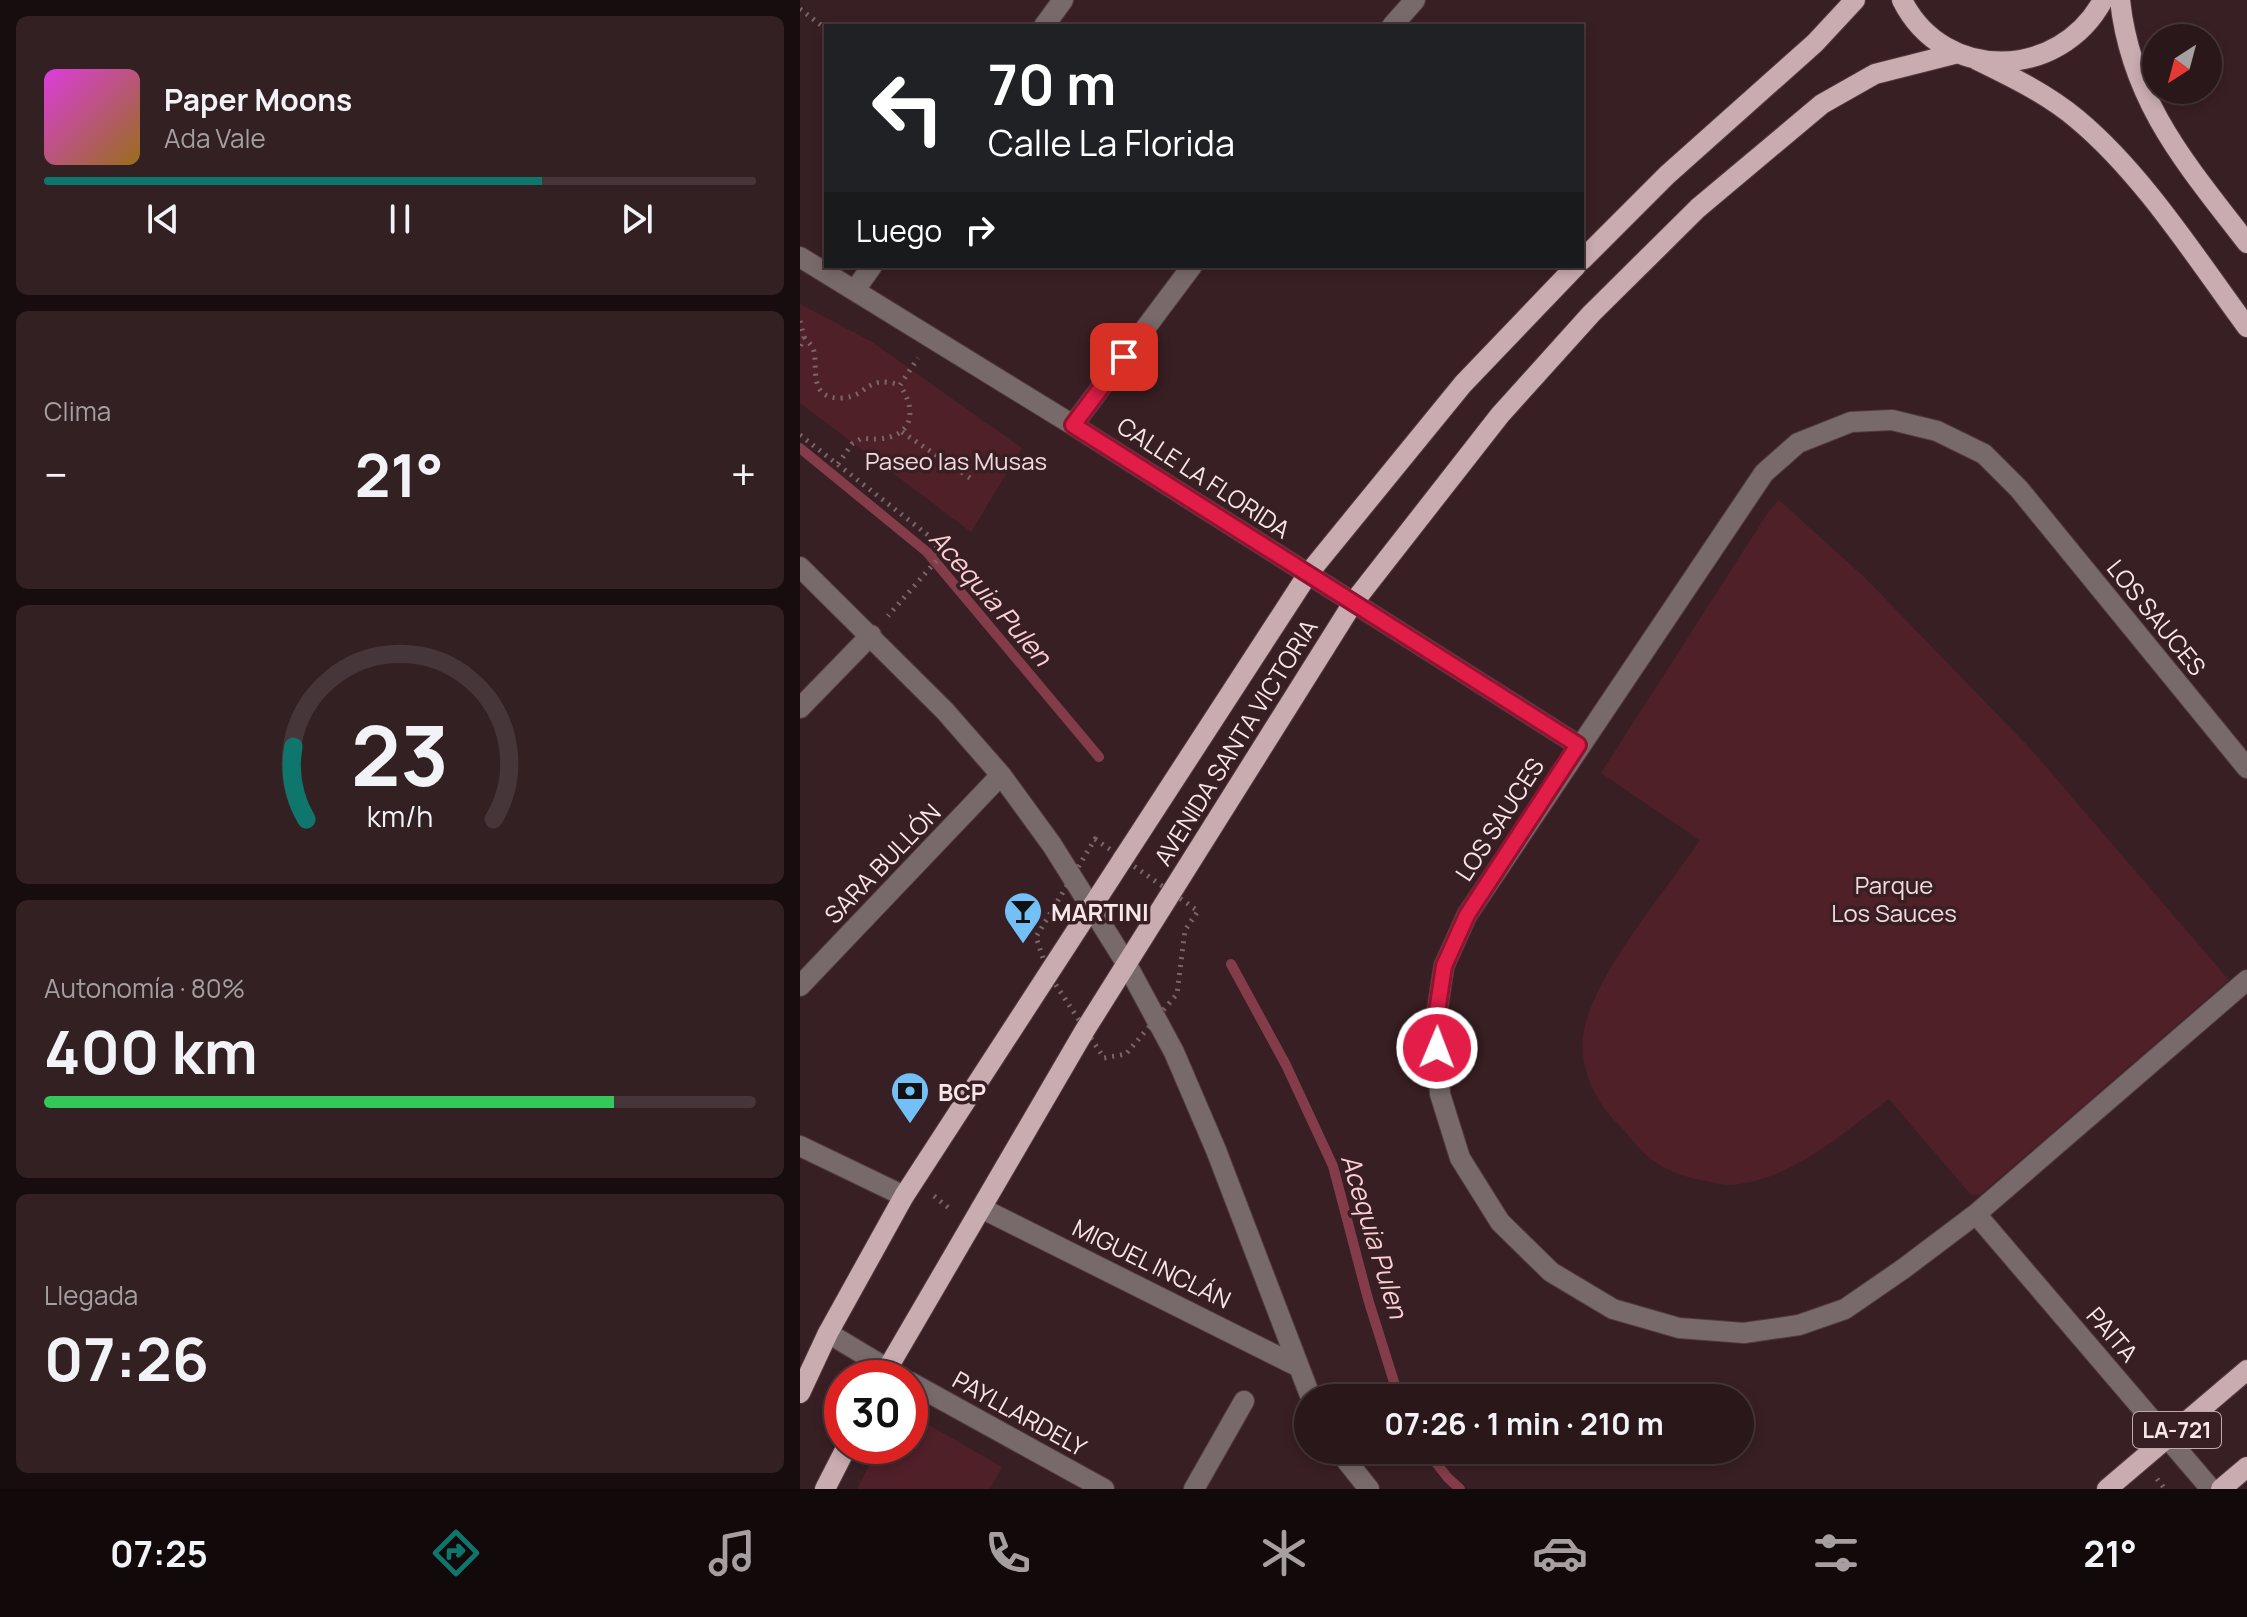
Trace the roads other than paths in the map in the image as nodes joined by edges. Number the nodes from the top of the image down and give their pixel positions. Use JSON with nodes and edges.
{"nodes":[{"id":1,"x":1063,"y":0,"type":"edge"},
{"id":2,"x":1415,"y":0,"type":"edge"},
{"id":3,"x":1855,"y":0,"type":"edge"},
{"id":4,"x":1902,"y":0,"type":"edge"},
{"id":5,"x":2103,"y":0,"type":"edge"},
{"id":6,"x":2120,"y":0,"type":"edge"},
{"id":7,"x":1045,"y":24,"type":"edge"},
{"id":8,"x":1394,"y":24,"type":"edge"},
{"id":9,"x":1968,"y":56,"type":"junction"},
{"id":10,"x":2247,"y":243,"type":"edge"},
{"id":11,"x":800,"y":257,"type":"edge"},
{"id":12,"x":1584,"y":258,"type":"edge"},
{"id":13,"x":871,"y":268,"type":"edge"},
{"id":14,"x":1191,"y":268,"type":"edge"},
{"id":15,"x":1574,"y":268,"type":"edge"},
{"id":16,"x":855,"y":290,"type":"junction"},
{"id":17,"x":2247,"y":327,"type":"edge"},
{"id":18,"x":1073,"y":425,"type":"junction"},
{"id":19,"x":800,"y":567,"type":"edge"},
{"id":20,"x":1308,"y":574,"type":"junction"},
{"id":21,"x":1353,"y":603,"type":"junction"},
{"id":22,"x":871,"y":635,"type":"junction"},
{"id":23,"x":800,"y":708,"type":"edge"},
{"id":24,"x":1578,"y":745,"type":"junction"},
{"id":25,"x":2247,"y":768,"type":"edge"},
{"id":26,"x":1001,"y":775,"type":"junction"},
{"id":27,"x":1091,"y":907,"type":"junction"},
{"id":28,"x":1126,"y":963,"type":"junction"},
{"id":29,"x":2247,"y":980,"type":"edge"},
{"id":30,"x":800,"y":986,"type":"edge"},
{"id":31,"x":800,"y":1146,"type":"edge"},
{"id":32,"x":909,"y":1188,"type":"junction"},
{"id":33,"x":1976,"y":1214,"type":"junction"},
{"id":34,"x":976,"y":1216,"type":"junction"},
{"id":35,"x":828,"y":1333,"type":"junction"},
{"id":36,"x":868,"y":1360,"type":"edge"},
{"id":37,"x":898,"y":1360,"type":"edge"},
{"id":38,"x":1299,"y":1367,"type":"junction"},
{"id":39,"x":2247,"y":1370,"type":"edge"},
{"id":40,"x":1306,"y":1384,"type":"edge"},
{"id":41,"x":928,"y":1392,"type":"edge"},
{"id":42,"x":800,"y":1393,"type":"edge"},
{"id":43,"x":1244,"y":1401,"type":"dead end"},
{"id":44,"x":2168,"y":1438,"type":"junction"},
{"id":45,"x":838,"y":1464,"type":"edge"},
{"id":46,"x":1349,"y":1464,"type":"edge"},
{"id":47,"x":2247,"y":1467,"type":"edge"},
{"id":48,"x":825,"y":1489,"type":"edge"},
{"id":49,"x":1104,"y":1489,"type":"edge"},
{"id":50,"x":1194,"y":1489,"type":"edge"},
{"id":51,"x":1369,"y":1489,"type":"edge"},
{"id":52,"x":2107,"y":1489,"type":"edge"},
{"id":53,"x":2211,"y":1489,"type":"edge"},
{"id":54,"x":2221,"y":1489,"type":"edge"}],
"edges":[{"from":1,"to":7,"type":"street"},
{"from":2,"to":8,"type":"street"},
{"from":3,"to":12,"type":"main road"},
{"from":4,"to":9,"type":"main road"},
{"from":5,"to":9,"type":"main road"},
{"from":6,"to":10,"type":"main road"},
{"from":9,"to":17,"type":"main road"},
{"from":9,"to":21,"type":"main road","name":"AVENIDA SANTA VICTORIA"},
{"from":11,"to":16,"type":"street","name":"CALLE LA FLORIDA"},
{"from":13,"to":16,"type":"street"},
{"from":14,"to":18,"type":"street"},
{"from":15,"to":20,"type":"main road","name":"AVENIDA SANTA VICTORIA"},
{"from":16,"to":18,"type":"street","name":"CALLE LA FLORIDA"},
{"from":18,"to":20,"type":"street","name":"CALLE LA FLORIDA"},
{"from":19,"to":22,"type":"street"},
{"from":20,"to":21,"type":"street","name":"CALLE LA FLORIDA"},
{"from":20,"to":27,"type":"main road","name":"AVENIDA SANTA VICTORIA"},
{"from":21,"to":24,"type":"street","name":"CALLE LA FLORIDA"},
{"from":21,"to":28,"type":"main road","name":"AVENIDA SANTA VICTORIA"},
{"from":22,"to":23,"type":"street"},
{"from":22,"to":26,"type":"street"},
{"from":24,"to":25,"type":"street","name":"LOS SAUCES"},
{"from":24,"to":33,"type":"street","name":"LOS SAUCES"},
{"from":26,"to":27,"type":"street"},
{"from":26,"to":30,"type":"street","name":"SARA BULLÓN"},
{"from":27,"to":28,"type":"street"},
{"from":27,"to":32,"type":"main road","name":"AVENIDA SANTA VICTORIA"},
{"from":28,"to":34,"type":"main road","name":"AVENIDA SANTA VICTORIA"},
{"from":28,"to":38,"type":"street"},
{"from":29,"to":33,"type":"street","name":"LOS SAUCES"},
{"from":31,"to":32,"type":"street"},
{"from":32,"to":35,"type":"main road","name":"AVENIDA SANTA VICTORIA"},
{"from":33,"to":44,"type":"street","name":"PAITA"},
{"from":34,"to":37,"type":"main road","name":"AVENIDA SANTA VICTORIA"},
{"from":34,"to":38,"type":"street","name":"MIGUEL INCLÁN"},
{"from":35,"to":36,"type":"street"},
{"from":35,"to":42,"type":"main road","name":"AVENIDA SANTA VICTORIA"},
{"from":38,"to":40,"type":"street"},
{"from":39,"to":44,"type":"main road","number":"LA-721"},
{"from":41,"to":49,"type":"street","name":"PAYLLARDELY"},
{"from":43,"to":50,"type":"street"},
{"from":44,"to":52,"type":"main road","number":"LA-721"},
{"from":44,"to":53,"type":"street","name":"PAITA"},
{"from":45,"to":48,"type":"main road"},
{"from":46,"to":51,"type":"street"},
{"from":47,"to":54,"type":"main road","number":"LA-721"}]}
